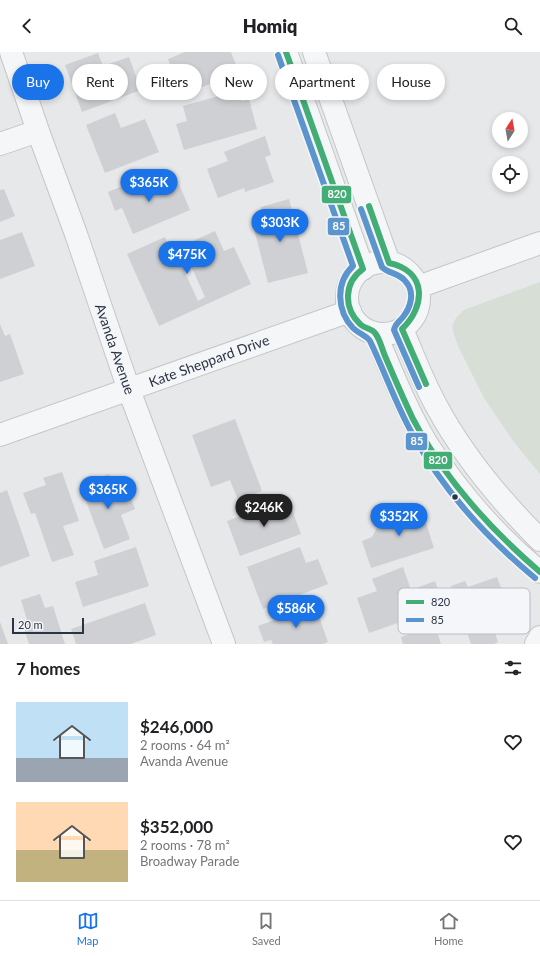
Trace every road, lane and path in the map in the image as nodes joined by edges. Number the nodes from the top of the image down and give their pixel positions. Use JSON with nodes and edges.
{"nodes":[{"id":1,"x":11,"y":52,"type":"edge"},
{"id":2,"x":286,"y":52,"type":"edge"},
{"id":3,"x":314,"y":52,"type":"edge"},
{"id":4,"x":38,"y":131,"type":"junction"},
{"id":5,"x":0,"y":144,"type":"edge"},
{"id":6,"x":540,"y":243,"type":"edge"},
{"id":7,"x":389,"y":263,"type":"junction"},
{"id":8,"x":363,"y":269,"type":"junction"},
{"id":9,"x":418,"y":287,"type":"junction"},
{"id":10,"x":350,"y":311,"type":"junction"},
{"id":11,"x":402,"y":329,"type":"junction"},
{"id":12,"x":375,"y":333,"type":"junction"},
{"id":13,"x":129,"y":390,"type":"junction"},
{"id":14,"x":0,"y":435,"type":"edge"},
{"id":15,"x":540,"y":540,"type":"edge"},
{"id":16,"x":540,"y":572,"type":"edge"},
{"id":17,"x":540,"y":637,"type":"edge"},
{"id":18,"x":224,"y":644,"type":"edge"},
{"id":19,"x":536,"y":644,"type":"edge"}],
"edges":[{"from":1,"to":4,"type":"street","name":"Avanda Avenue"},
{"from":2,"to":8,"type":"street"},
{"from":3,"to":7,"type":"street"},
{"from":4,"to":5,"type":"street"},
{"from":4,"to":13,"type":"street","name":"Avanda Avenue"},
{"from":6,"to":9,"type":"street"},
{"from":7,"to":8,"type":"street"},
{"from":7,"to":9,"type":"street"},
{"from":8,"to":10,"type":"street"},
{"from":9,"to":11,"type":"street"},
{"from":10,"to":12,"type":"street"},
{"from":10,"to":13,"type":"street","name":"Kate Sheppard Drive"},
{"from":11,"to":12,"type":"street"},
{"from":11,"to":15,"type":"street"},
{"from":12,"to":16,"type":"street"},
{"from":13,"to":14,"type":"street","name":"Kate Sheppard Drive"},
{"from":13,"to":18,"type":"street","name":"Avanda Avenue"},
{"from":17,"to":19,"type":"street"}]}
